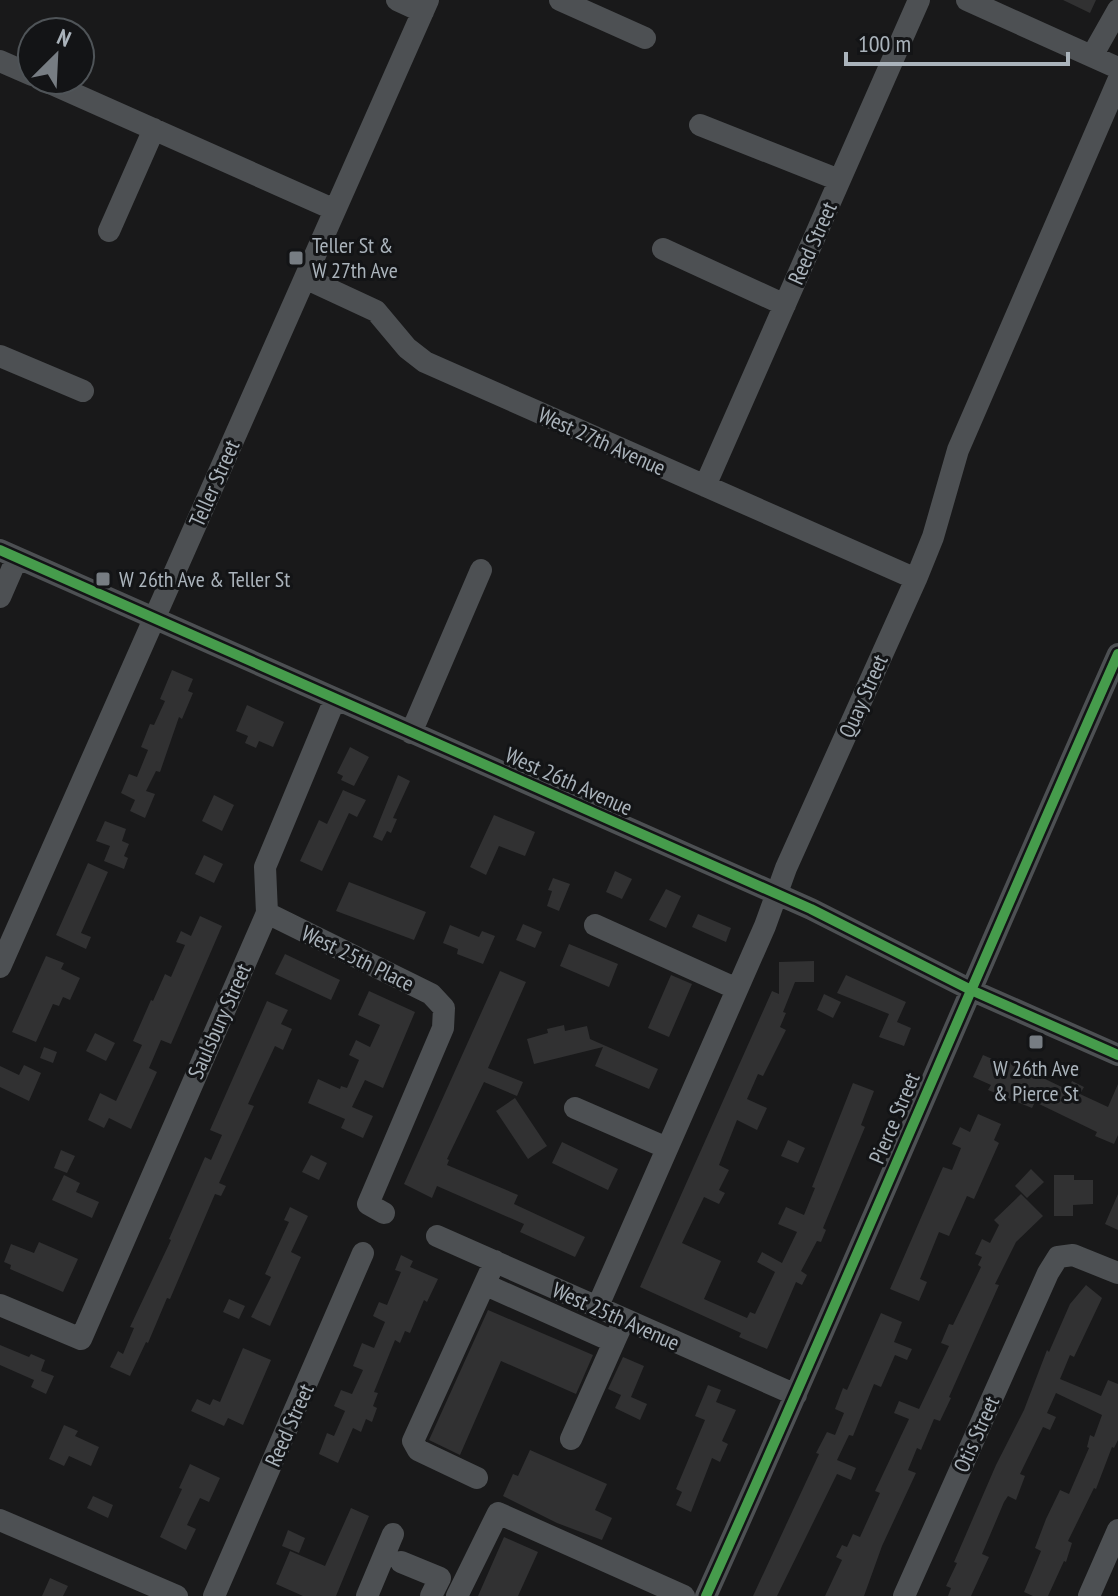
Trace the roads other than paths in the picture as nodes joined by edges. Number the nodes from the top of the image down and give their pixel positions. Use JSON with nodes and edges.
{"nodes":[{"id":1,"x":397,"y":0,"type":"edge"},
{"id":2,"x":560,"y":0,"type":"edge"},
{"id":3,"x":919,"y":0,"type":"edge"},
{"id":4,"x":967,"y":0,"type":"edge"},
{"id":5,"x":426,"y":6,"type":"edge"},
{"id":6,"x":1118,"y":10,"type":"edge"},
{"id":7,"x":645,"y":38,"type":"dead end"},
{"id":8,"x":1092,"y":56,"type":"junction"},
{"id":9,"x":1118,"y":68,"type":"edge"},
{"id":10,"x":1118,"y":81,"type":"edge"},
{"id":11,"x":79,"y":96,"type":"edge"},
{"id":12,"x":700,"y":125,"type":"dead end"},
{"id":13,"x":154,"y":129,"type":"junction"},
{"id":14,"x":839,"y":180,"type":"junction"},
{"id":15,"x":335,"y":210,"type":"junction"},
{"id":16,"x":109,"y":231,"type":"dead end"},
{"id":17,"x":663,"y":249,"type":"dead end"},
{"id":18,"x":305,"y":278,"type":"junction"},
{"id":19,"x":785,"y":305,"type":"junction"},
{"id":20,"x":0,"y":356,"type":"edge"},
{"id":21,"x":83,"y":391,"type":"dead end"},
{"id":22,"x":705,"y":486,"type":"junction"},
{"id":23,"x":8,"y":554,"type":"edge"},
{"id":24,"x":481,"y":570,"type":"dead end"},
{"id":25,"x":916,"y":579,"type":"junction"},
{"id":26,"x":0,"y":597,"type":"edge"},
{"id":27,"x":154,"y":619,"type":"junction"},
{"id":28,"x":1118,"y":654,"type":"edge"},
{"id":29,"x":335,"y":699,"type":"junction"},
{"id":30,"x":411,"y":733,"type":"junction"},
{"id":31,"x":776,"y":894,"type":"junction"},
{"id":32,"x":267,"y":913,"type":"junction"},
{"id":33,"x":595,"y":925,"type":"dead end"},
{"id":34,"x":0,"y":967,"type":"edge"},
{"id":35,"x":737,"y":989,"type":"junction"},
{"id":36,"x":971,"y":990,"type":"junction"},
{"id":37,"x":1118,"y":1055,"type":"edge"},
{"id":38,"x":575,"y":1108,"type":"dead end"},
{"id":39,"x":667,"y":1148,"type":"junction"},
{"id":40,"x":376,"y":1208,"type":"dead end"},
{"id":41,"x":437,"y":1236,"type":"dead end"},
{"id":42,"x":363,"y":1253,"type":"dead end"},
{"id":43,"x":495,"y":1261,"type":"junction"},
{"id":44,"x":1118,"y":1273,"type":"edge"},
{"id":45,"x":486,"y":1285,"type":"junction"},
{"id":46,"x":0,"y":1305,"type":"edge"},
{"id":47,"x":597,"y":1308,"type":"junction"},
{"id":48,"x":624,"y":1320,"type":"junction"},
{"id":49,"x":614,"y":1342,"type":"junction"},
{"id":50,"x":796,"y":1395,"type":"junction"},
{"id":51,"x":571,"y":1439,"type":"dead end"},
{"id":52,"x":477,"y":1478,"type":"dead end"},
{"id":53,"x":0,"y":1520,"type":"edge"},
{"id":54,"x":1118,"y":1530,"type":"edge"},
{"id":55,"x":393,"y":1534,"type":"dead end"},
{"id":56,"x":401,"y":1562,"type":"dead end"},
{"id":57,"x":177,"y":1596,"type":"edge"},
{"id":58,"x":214,"y":1596,"type":"edge"},
{"id":59,"x":367,"y":1596,"type":"edge"},
{"id":60,"x":431,"y":1596,"type":"edge"},
{"id":61,"x":457,"y":1596,"type":"edge"},
{"id":62,"x":684,"y":1596,"type":"edge"},
{"id":63,"x":706,"y":1596,"type":"edge"},
{"id":64,"x":904,"y":1596,"type":"edge"},
{"id":65,"x":1089,"y":1596,"type":"edge"}],
"edges":[{"from":1,"to":5,"type":"street"},
{"from":2,"to":7,"type":"street"},
{"from":3,"to":14,"type":"street","name":"Reed Street"},
{"from":4,"to":8,"type":"street"},
{"from":5,"to":15,"type":"street","name":"Teller Street"},
{"from":6,"to":8,"type":"street"},
{"from":8,"to":9,"type":"street"},
{"from":10,"to":25,"type":"street","name":"Quay Street"},
{"from":11,"to":13,"type":"street"},
{"from":12,"to":14,"type":"street"},
{"from":13,"to":15,"type":"street"},
{"from":13,"to":16,"type":"street"},
{"from":14,"to":19,"type":"street","name":"Reed Street"},
{"from":15,"to":18,"type":"street","name":"Teller Street"},
{"from":17,"to":19,"type":"street"},
{"from":18,"to":22,"type":"street","name":"West 27th Avenue"},
{"from":18,"to":27,"type":"street","name":"Teller Street"},
{"from":19,"to":22,"type":"street","name":"Reed Street"},
{"from":20,"to":21,"type":"street"},
{"from":22,"to":25,"type":"street","name":"West 27th Avenue"},
{"from":23,"to":26,"type":"street"},
{"from":23,"to":27,"type":"street","name":"West 26th Avenue"},
{"from":24,"to":30,"type":"street"},
{"from":25,"to":31,"type":"street","name":"Quay Street"},
{"from":27,"to":29,"type":"street","name":"West 26th Avenue"},
{"from":27,"to":34,"type":"street","name":"Teller Street"},
{"from":28,"to":36,"type":"street","name":"Pierce Street"},
{"from":29,"to":30,"type":"street","name":"West 26th Avenue"},
{"from":29,"to":32,"type":"street","name":"Saulsbury Street"},
{"from":30,"to":31,"type":"street","name":"West 26th Avenue"},
{"from":31,"to":35,"type":"street","name":"Quay Street"},
{"from":31,"to":36,"type":"street","name":"West 26th Avenue"},
{"from":32,"to":40,"type":"street","name":"West 25th Place"},
{"from":32,"to":46,"type":"street","name":"Saulsbury Street"},
{"from":33,"to":35,"type":"street"},
{"from":35,"to":39,"type":"street","name":"Quay Street"},
{"from":36,"to":37,"type":"street","name":"West 26th Avenue"},
{"from":36,"to":50,"type":"street","name":"Pierce Street"},
{"from":38,"to":39,"type":"street"},
{"from":39,"to":47,"type":"street","name":"Quay Street"},
{"from":41,"to":43,"type":"street","name":"West 25th Avenue"},
{"from":42,"to":58,"type":"street","name":"Reed Street"},
{"from":43,"to":45,"type":"street"},
{"from":43,"to":47,"type":"street","name":"West 25th Avenue"},
{"from":44,"to":64,"type":"street","name":"Otis Street"},
{"from":45,"to":49,"type":"street"},
{"from":45,"to":52,"type":"street"},
{"from":47,"to":48,"type":"street","name":"West 25th Avenue"},
{"from":48,"to":49,"type":"street"},
{"from":48,"to":50,"type":"street","name":"West 25th Avenue"},
{"from":49,"to":51,"type":"street"},
{"from":50,"to":63,"type":"street","name":"Pierce Street"},
{"from":53,"to":57,"type":"street"},
{"from":54,"to":65,"type":"street"},
{"from":55,"to":59,"type":"street"},
{"from":56,"to":60,"type":"street"},
{"from":61,"to":62,"type":"street"}]}
